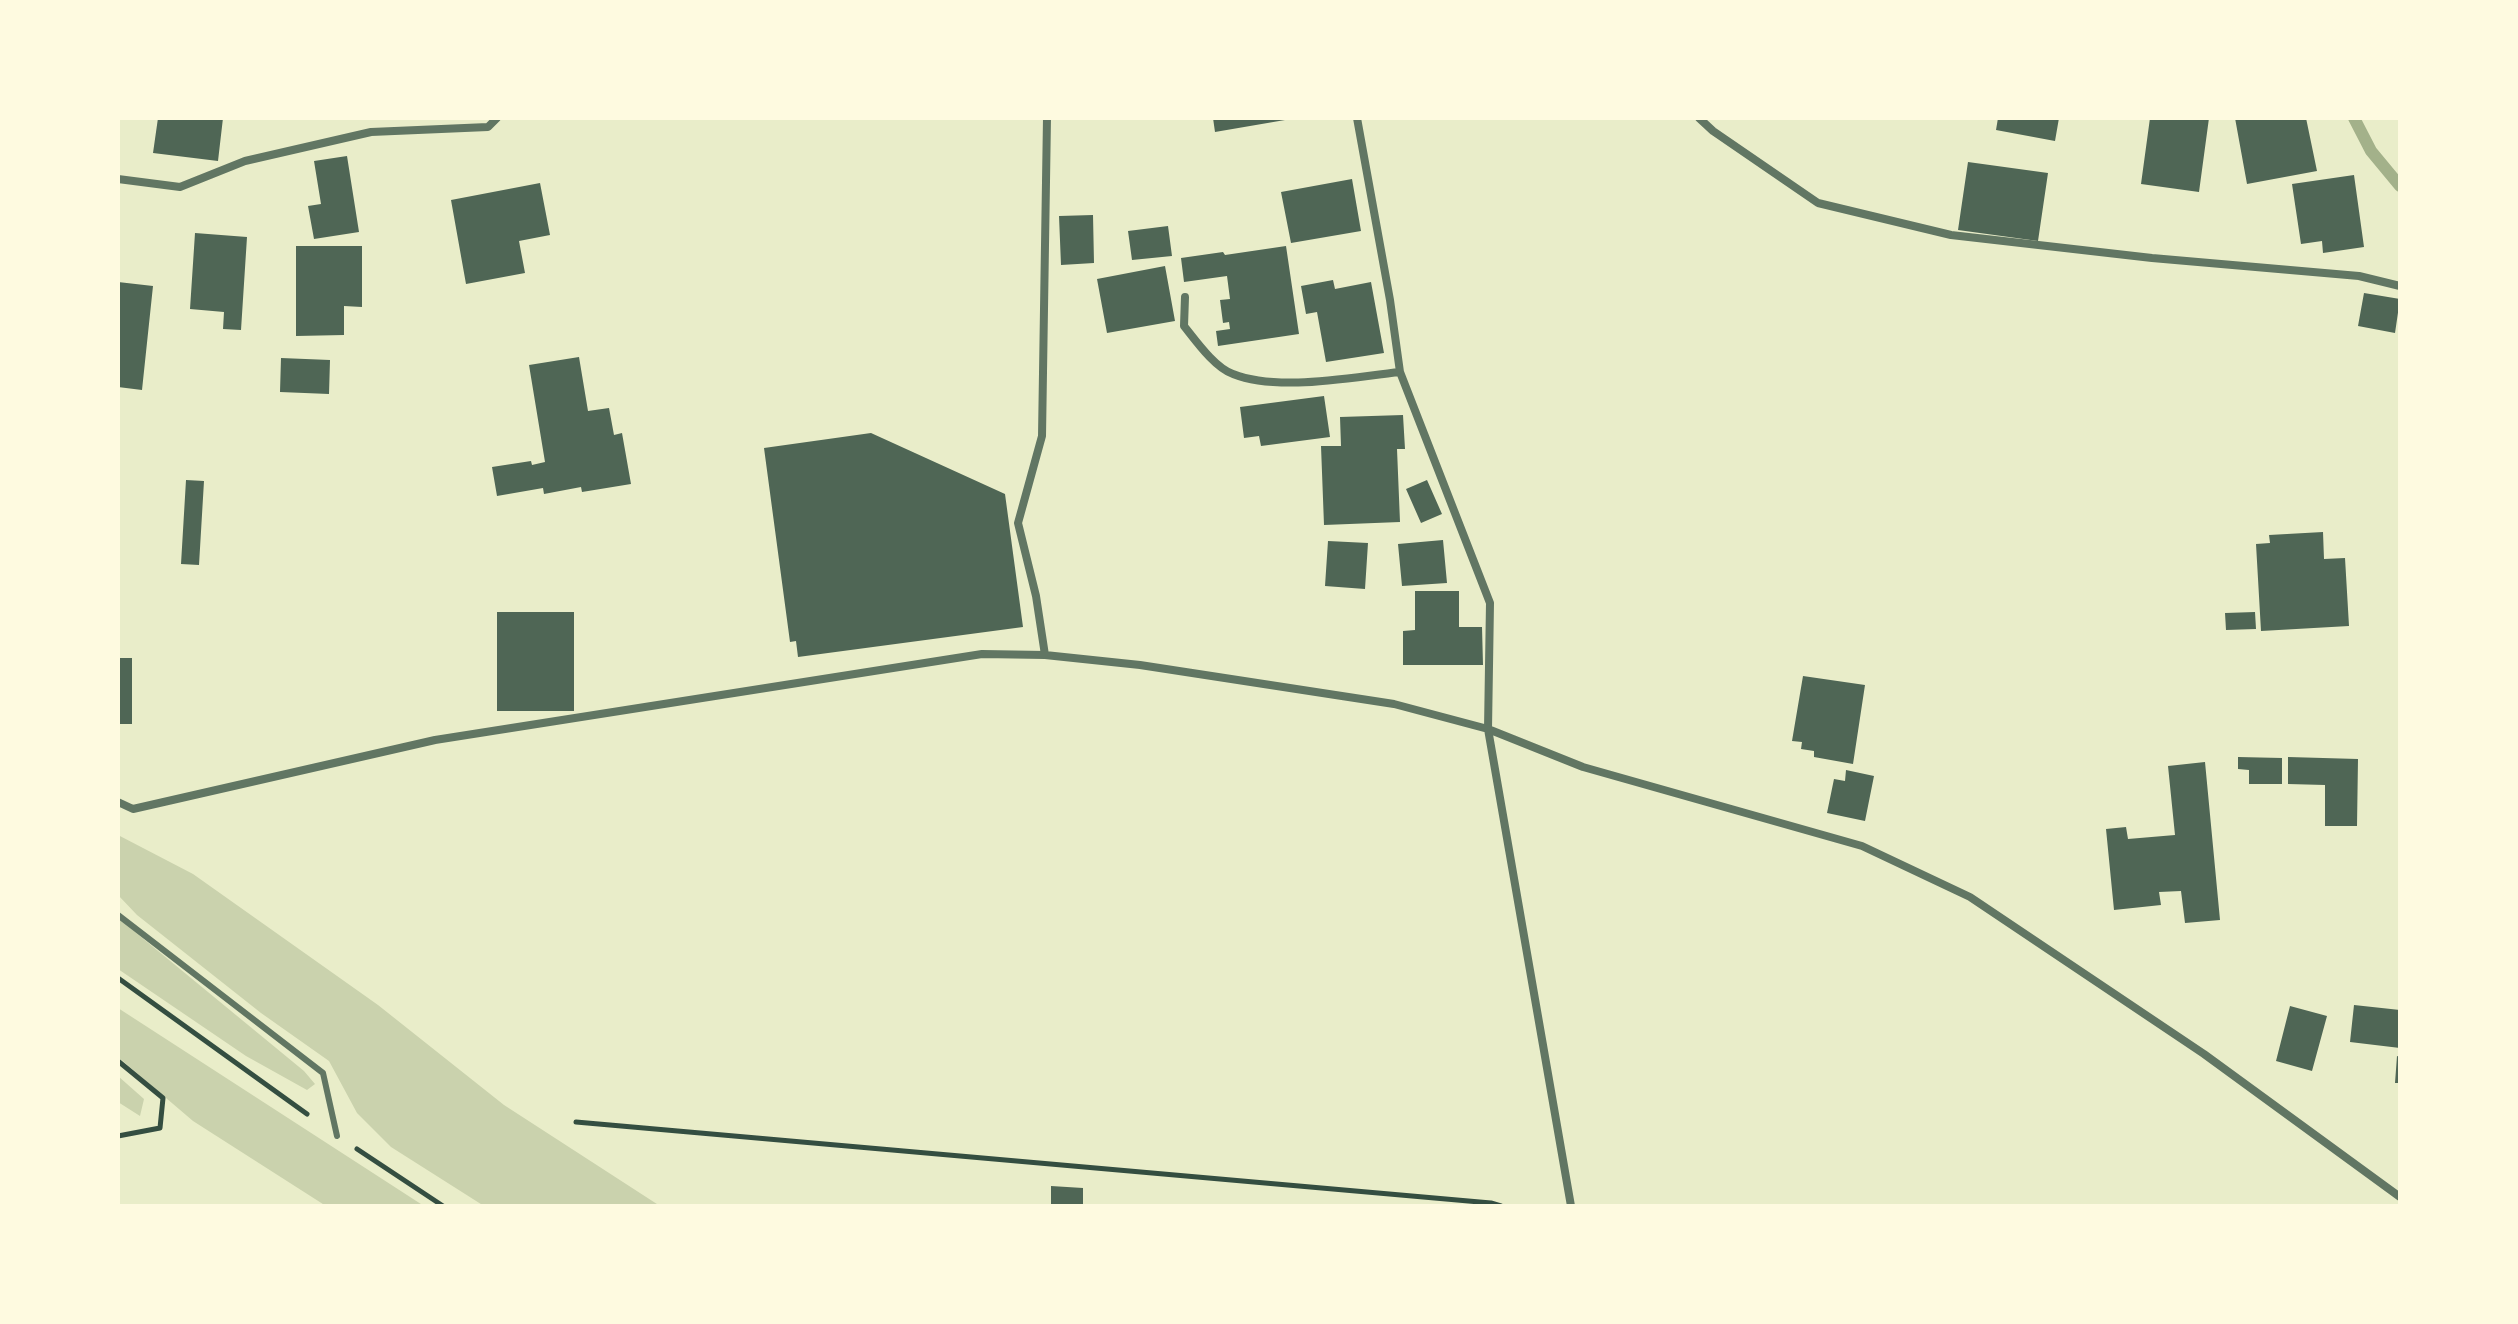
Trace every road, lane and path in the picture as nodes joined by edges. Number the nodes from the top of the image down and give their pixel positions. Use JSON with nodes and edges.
{"nodes":[{"id":1,"x":497,"y":118,"type":"edge"},
{"id":2,"x":1047,"y":118,"type":"edge"},
{"id":3,"x":1357,"y":118,"type":"edge"},
{"id":4,"x":1699,"y":118,"type":"edge"},
{"id":5,"x":118,"y":179,"type":"edge"},
{"id":6,"x":2400,"y":286,"type":"edge"},
{"id":7,"x":1185,"y":297,"type":"dead end"},
{"id":8,"x":1400,"y":372,"type":"junction"},
{"id":9,"x":1045,"y":655,"type":"junction"},
{"id":10,"x":1488,"y":729,"type":"junction"},
{"id":11,"x":118,"y":802,"type":"edge"},
{"id":12,"x":118,"y":915,"type":"edge"},
{"id":13,"x":118,"y":978,"type":"edge"},
{"id":14,"x":118,"y":1061,"type":"edge"},
{"id":15,"x":576,"y":1122,"type":"dead end"},
{"id":16,"x":118,"y":1136,"type":"edge"},
{"id":17,"x":337,"y":1136,"type":"junction"},
{"id":18,"x":2400,"y":1197,"type":"edge"},
{"id":19,"x":443,"y":1206,"type":"edge"},
{"id":20,"x":1501,"y":1206,"type":"edge"},
{"id":21,"x":1571,"y":1206,"type":"edge"}],
"edges":[{"from":1,"to":5,"type":"street"},
{"from":2,"to":9,"type":"street"},
{"from":3,"to":8,"type":"street"},
{"from":4,"to":6,"type":"street"},
{"from":7,"to":8,"type":"street"},
{"from":8,"to":10,"type":"street"},
{"from":9,"to":10,"type":"street"},
{"from":9,"to":11,"type":"street"},
{"from":10,"to":18,"type":"street"},
{"from":10,"to":21,"type":"street"},
{"from":12,"to":17,"type":"lane"},
{"from":13,"to":17,"type":"path"},
{"from":14,"to":16,"type":"path"},
{"from":15,"to":20,"type":"path"},
{"from":17,"to":19,"type":"path"}]}
